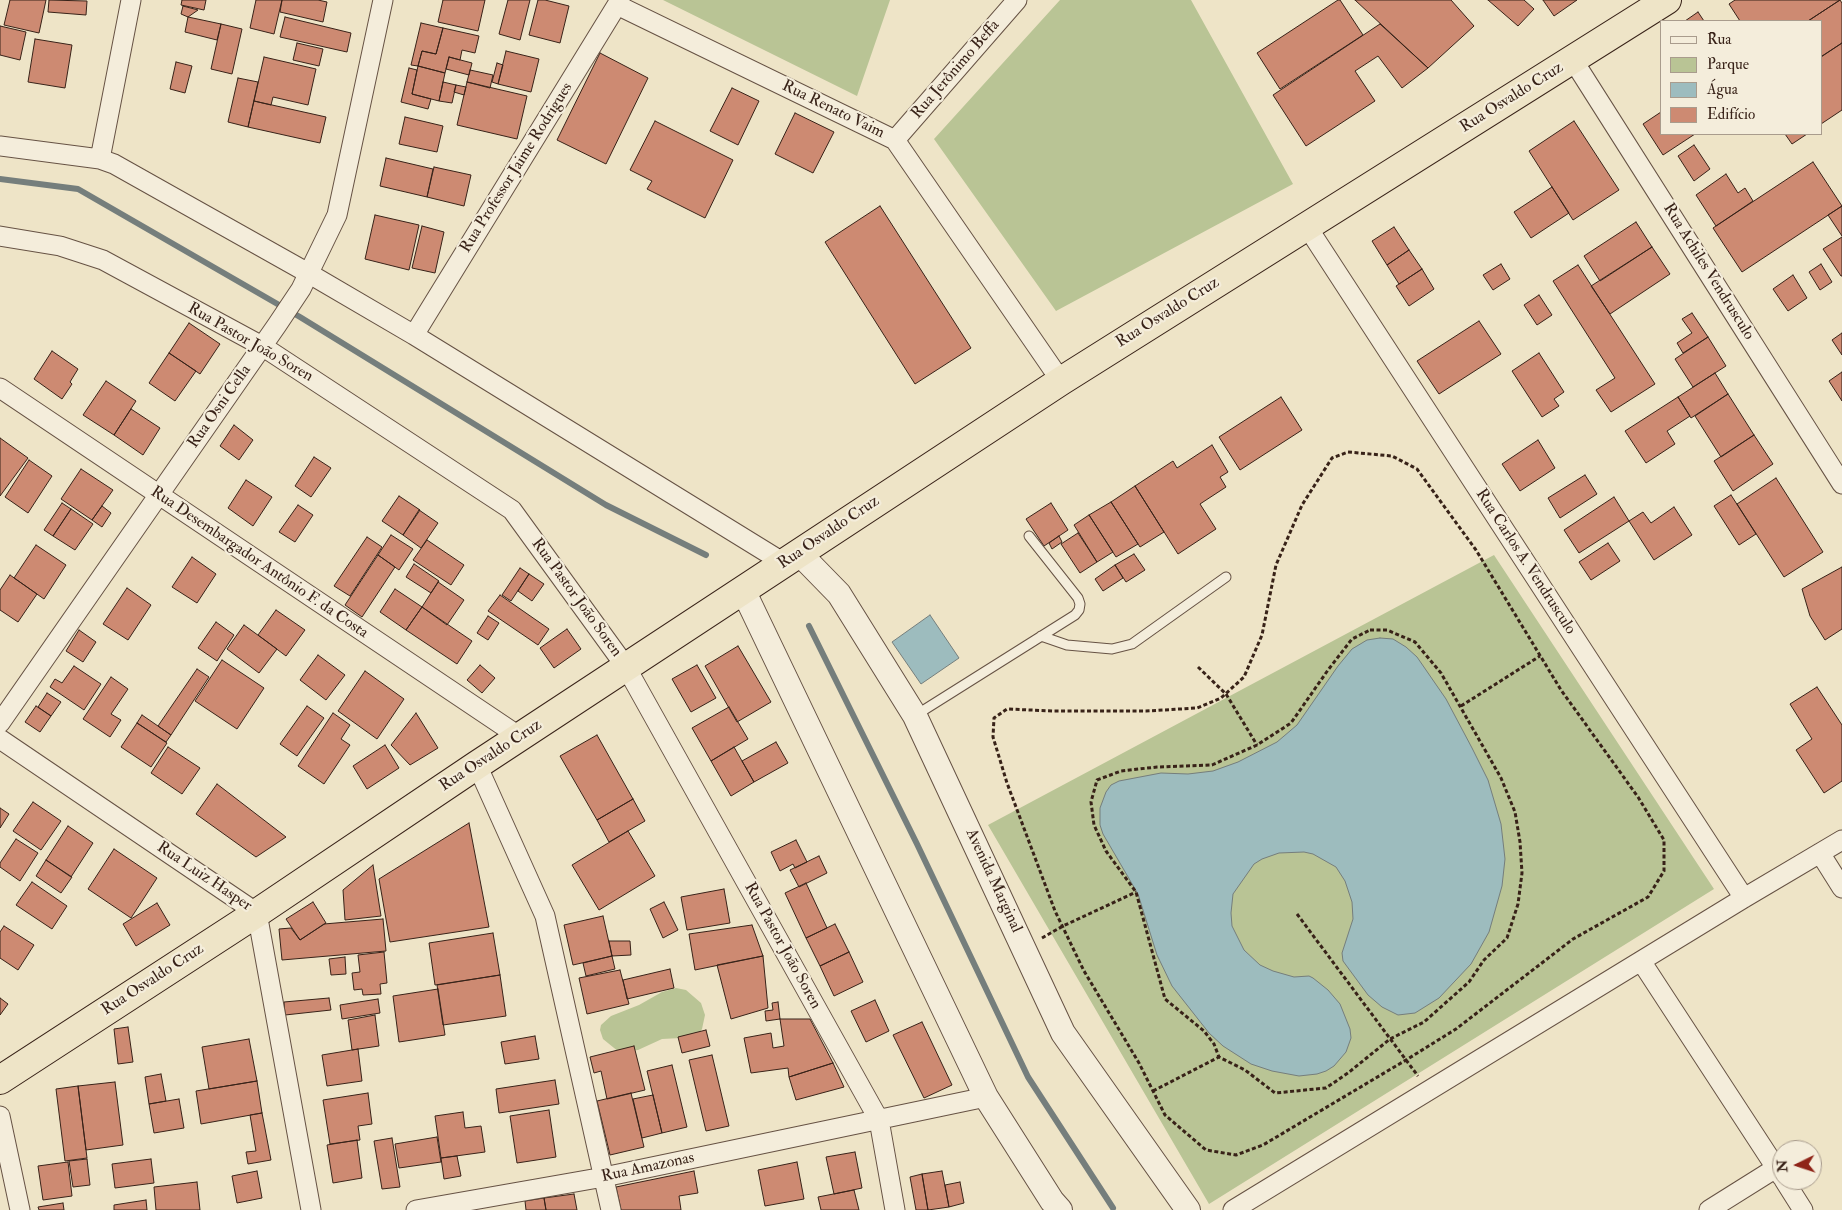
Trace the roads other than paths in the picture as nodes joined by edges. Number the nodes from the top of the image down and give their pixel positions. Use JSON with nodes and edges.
{"nodes":[{"id":1,"x":131,"y":0,"type":"edge"},
{"id":2,"x":383,"y":0,"type":"edge"},
{"id":3,"x":1017,"y":0,"type":"edge"},
{"id":4,"x":1666,"y":0,"type":"edge"},
{"id":5,"x":619,"y":2,"type":"edge"},
{"id":6,"x":1573,"y":60,"type":"junction"},
{"id":7,"x":895,"y":140,"type":"junction"},
{"id":8,"x":0,"y":146,"type":"edge"},
{"id":9,"x":100,"y":159,"type":"junction"},
{"id":10,"x":1306,"y":225,"type":"junction"},
{"id":11,"x":0,"y":236,"type":"edge"},
{"id":12,"x":304,"y":281,"type":"junction"},
{"id":13,"x":414,"y":335,"type":"junction"},
{"id":14,"x":262,"y":346,"type":"junction"},
{"id":15,"x":1061,"y":381,"type":"junction"},
{"id":16,"x":0,"y":388,"type":"edge"},
{"id":17,"x":1842,"y":484,"type":"edge"},
{"id":18,"x":159,"y":496,"type":"junction"},
{"id":19,"x":1029,"y":536,"type":"dead end"},
{"id":20,"x":791,"y":558,"type":"junction"},
{"id":21,"x":1226,"y":577,"type":"dead end"},
{"id":22,"x":743,"y":590,"type":"junction"},
{"id":23,"x":1042,"y":636,"type":"junction"},
{"id":24,"x":626,"y":667,"type":"junction"},
{"id":25,"x":915,"y":716,"type":"junction"},
{"id":26,"x":0,"y":723,"type":"edge"},
{"id":27,"x":520,"y":737,"type":"junction"},
{"id":28,"x":0,"y":739,"type":"edge"},
{"id":29,"x":477,"y":765,"type":"junction"},
{"id":30,"x":1842,"y":840,"type":"edge"},
{"id":31,"x":1820,"y":853,"type":"junction"},
{"id":32,"x":1842,"y":888,"type":"edge"},
{"id":33,"x":1744,"y":898,"type":"junction"},
{"id":34,"x":257,"y":913,"type":"junction"},
{"id":35,"x":1640,"y":961,"type":"junction"},
{"id":36,"x":0,"y":1080,"type":"edge"},
{"id":37,"x":986,"y":1097,"type":"junction"},
{"id":38,"x":0,"y":1116,"type":"edge"},
{"id":39,"x":879,"y":1120,"type":"junction"},
{"id":40,"x":1772,"y":1161,"type":"edge"},
{"id":41,"x":604,"y":1177,"type":"junction"},
{"id":42,"x":1772,"y":1179,"type":"edge"},
{"id":43,"x":1790,"y":1190,"type":"edge"},
{"id":44,"x":20,"y":1210,"type":"edge"},
{"id":45,"x":311,"y":1210,"type":"edge"},
{"id":46,"x":416,"y":1210,"type":"edge"},
{"id":47,"x":611,"y":1210,"type":"edge"},
{"id":48,"x":895,"y":1210,"type":"edge"},
{"id":49,"x":1060,"y":1210,"type":"edge"},
{"id":50,"x":1188,"y":1210,"type":"edge"},
{"id":51,"x":1233,"y":1210,"type":"edge"},
{"id":52,"x":1710,"y":1210,"type":"edge"},
{"id":53,"x":1803,"y":1210,"type":"edge"}],
"edges":[{"from":1,"to":9,"type":"street"},
{"from":2,"to":12,"type":"street","name":"Rua Osni Cella"},
{"from":3,"to":7,"type":"street","name":"Rua Jerônimo Beffa"},
{"from":4,"to":6,"type":"highway","name":"Rua Osvaldo Cruz"},
{"from":5,"to":7,"type":"street","name":"Rua Renato Vaim"},
{"from":5,"to":13,"type":"street","name":"Rua Professor Jaime Rodrigues"},
{"from":6,"to":10,"type":"highway","name":"Rua Osvaldo Cruz"},
{"from":6,"to":17,"type":"street","name":"Rua Achiles Vendrusculo"},
{"from":7,"to":15,"type":"street","name":"Rua Renato Vaim"},
{"from":8,"to":9,"type":"street"},
{"from":9,"to":12,"type":"street"},
{"from":10,"to":15,"type":"highway","name":"Rua Osvaldo Cruz"},
{"from":10,"to":33,"type":"street","name":"Rua Carlos A. Vendrusculo"},
{"from":11,"to":14,"type":"street","name":"Rua Pastor João Soren"},
{"from":12,"to":13,"type":"street"},
{"from":12,"to":14,"type":"street","name":"Rua Osni Cella"},
{"from":13,"to":20,"type":"street"},
{"from":14,"to":18,"type":"street","name":"Rua Osni Cella"},
{"from":14,"to":24,"type":"street","name":"Rua Pastor João Soren"},
{"from":15,"to":20,"type":"highway","name":"Rua Osvaldo Cruz"},
{"from":16,"to":18,"type":"street","name":"Rua Desembargador Antônio F. da Costa"},
{"from":18,"to":26,"type":"street","name":"Rua Osni Cella"},
{"from":18,"to":27,"type":"street","name":"Rua Desembargador Antônio F. da Costa"},
{"from":19,"to":23,"type":"lane"},
{"from":20,"to":22,"type":"highway","name":"Rua Osvaldo Cruz"},
{"from":20,"to":25,"type":"street","name":"Avenida Marginal"},
{"from":21,"to":23,"type":"lane"},
{"from":22,"to":24,"type":"highway","name":"Rua Osvaldo Cruz"},
{"from":22,"to":37,"type":"street"},
{"from":23,"to":25,"type":"lane"},
{"from":24,"to":27,"type":"highway","name":"Rua Osvaldo Cruz"},
{"from":24,"to":39,"type":"street","name":"Rua Pastor João Soren"},
{"from":25,"to":50,"type":"street","name":"Avenida Marginal"},
{"from":27,"to":29,"type":"highway","name":"Rua Osvaldo Cruz"},
{"from":28,"to":34,"type":"street","name":"Rua Luiz Hasper"},
{"from":29,"to":34,"type":"highway","name":"Rua Osvaldo Cruz"},
{"from":29,"to":41,"type":"street"},
{"from":30,"to":31,"type":"street"},
{"from":31,"to":32,"type":"street"},
{"from":31,"to":33,"type":"street"},
{"from":33,"to":35,"type":"street"},
{"from":34,"to":36,"type":"highway","name":"Rua Osvaldo Cruz"},
{"from":34,"to":45,"type":"street","name":"Rua Luiz Hasper"},
{"from":35,"to":40,"type":"street"},
{"from":35,"to":51,"type":"street"},
{"from":37,"to":39,"type":"street","name":"Rua Amazonas"},
{"from":37,"to":49,"type":"street"},
{"from":38,"to":44,"type":"street"},
{"from":39,"to":41,"type":"street","name":"Rua Amazonas"},
{"from":39,"to":48,"type":"street","name":"Rua Pastor João Soren"},
{"from":41,"to":46,"type":"street","name":"Rua Amazonas"},
{"from":41,"to":47,"type":"street"},
{"from":42,"to":52,"type":"street"},
{"from":43,"to":53,"type":"street"}]}
